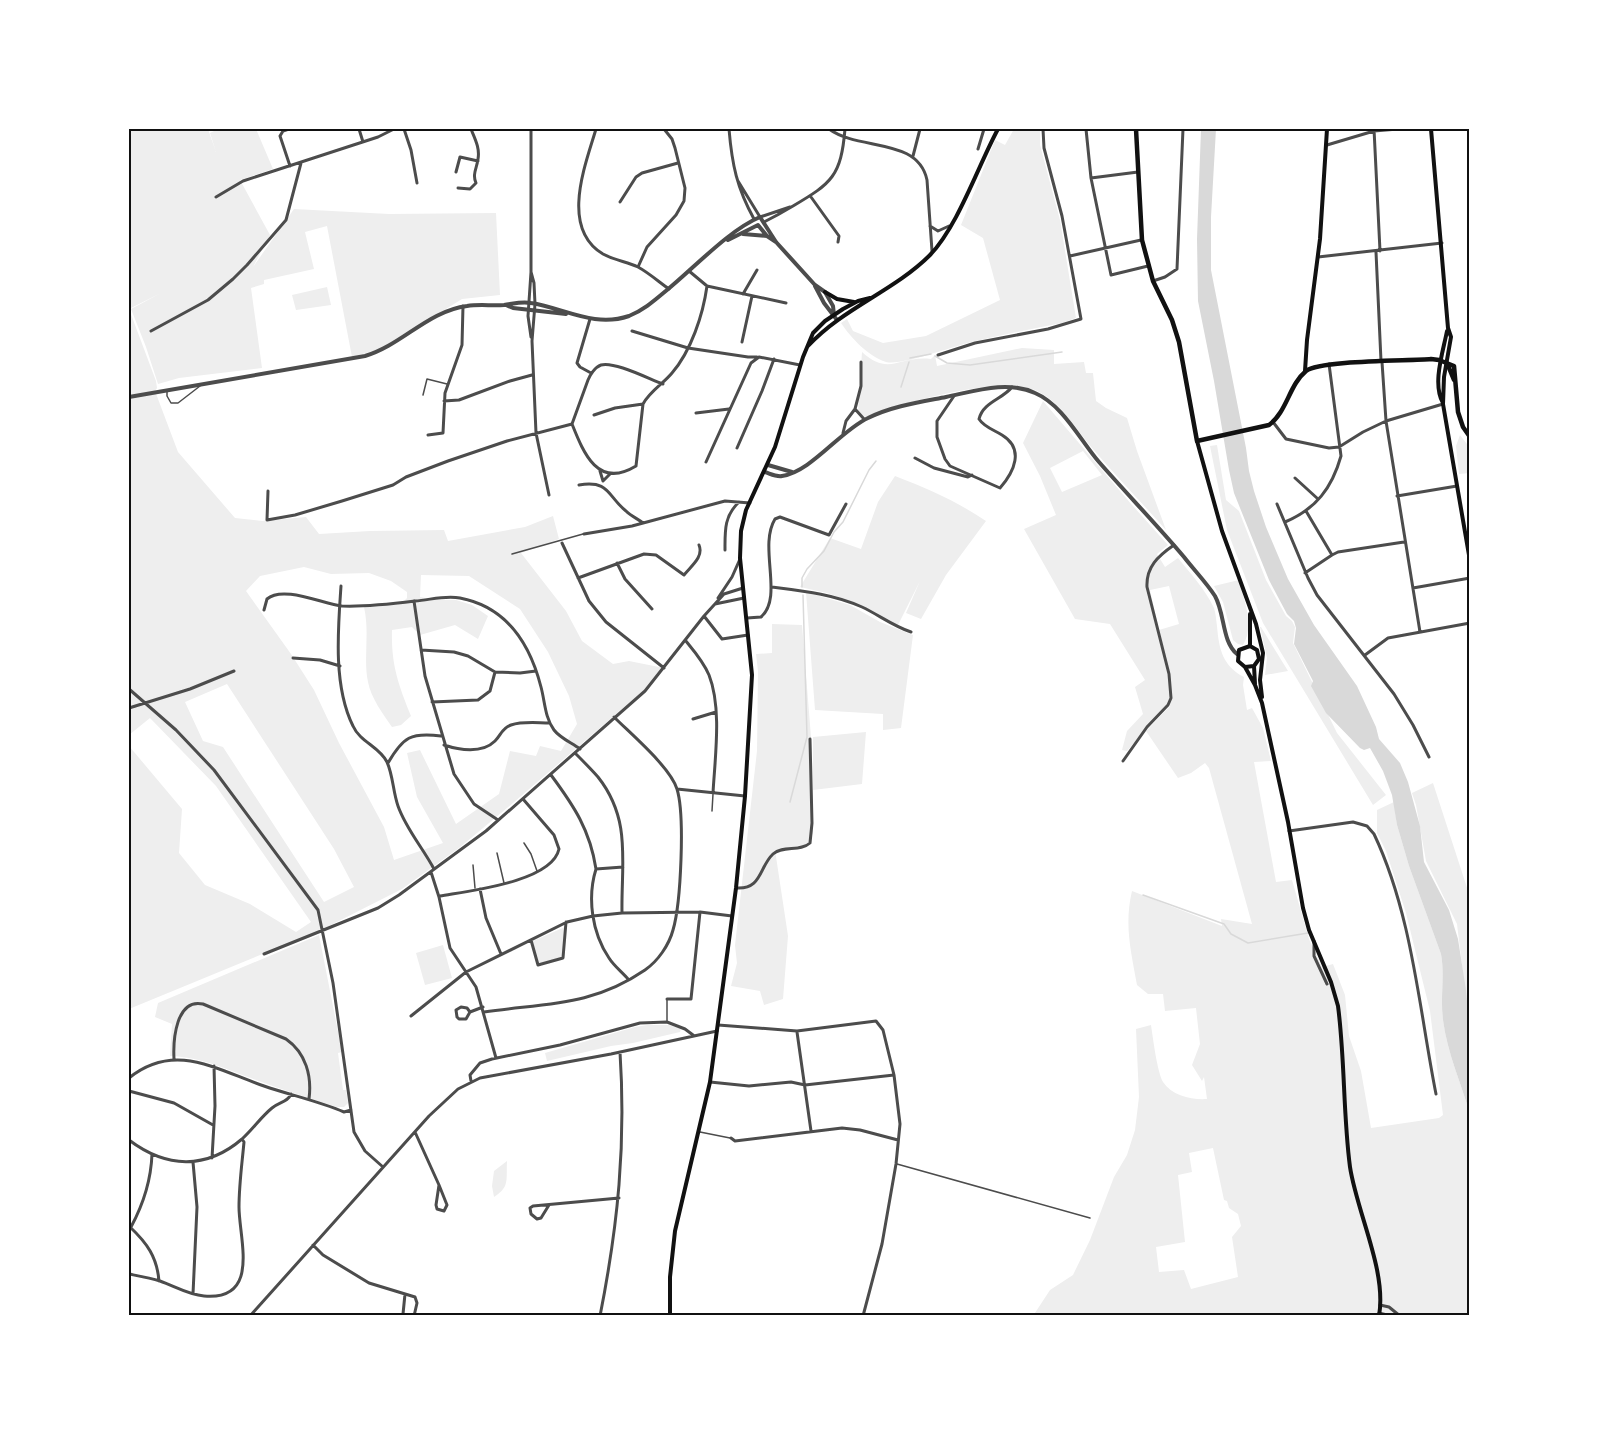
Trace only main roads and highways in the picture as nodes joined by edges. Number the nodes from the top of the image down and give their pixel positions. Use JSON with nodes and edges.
{"nodes":[{"id":1,"x":998,"y":129,"type":"edge"},
{"id":2,"x":1136,"y":129,"type":"edge"},
{"id":3,"x":1327,"y":129,"type":"edge"},
{"id":4,"x":1431,"y":129,"type":"edge"},
{"id":5,"x":825,"y":292,"type":"road end"},
{"id":6,"x":870,"y":298,"type":"junction"},
{"id":7,"x":858,"y":301,"type":"junction"},
{"id":8,"x":836,"y":317,"type":"junction"},
{"id":9,"x":1444,"y":362,"type":"junction"},
{"id":10,"x":1305,"y":372,"type":"junction"},
{"id":11,"x":1470,"y":437,"type":"edge"},
{"id":12,"x":1197,"y":441,"type":"junction"},
{"id":13,"x":1470,"y":561,"type":"edge"},
{"id":14,"x":1250,"y":608,"type":"junction"},
{"id":15,"x":1250,"y":646,"type":"junction"},
{"id":16,"x":1254,"y":666,"type":"junction"},
{"id":17,"x":1245,"y":668,"type":"junction"},
{"id":18,"x":1255,"y":685,"type":"junction"},
{"id":19,"x":1262,"y":703,"type":"junction"},
{"id":20,"x":1379,"y":1314,"type":"edge"},
{"id":21,"x":670,"y":1316,"type":"edge"}],
"edges":[{"from":1,"to":6,"type":"main road"},
{"from":2,"to":12,"type":"main road"},
{"from":3,"to":10,"type":"main road"},
{"from":4,"to":9,"type":"main road"},
{"from":5,"to":7,"type":"main road"},
{"from":6,"to":7,"type":"main road"},
{"from":6,"to":8,"type":"main road"},
{"from":7,"to":8,"type":"main road"},
{"from":8,"to":21,"type":"main road"},
{"from":9,"to":10,"type":"main road"},
{"from":9,"to":11,"type":"main road"},
{"from":9,"to":13,"type":"main road"},
{"from":10,"to":12,"type":"main road"},
{"from":12,"to":14,"type":"main road"},
{"from":14,"to":15,"type":"main road"},
{"from":14,"to":19,"type":"main road"},
{"from":15,"to":16,"type":"main road"},
{"from":15,"to":17,"type":"main road"},
{"from":16,"to":17,"type":"main road"},
{"from":16,"to":18,"type":"main road"},
{"from":17,"to":18,"type":"main road"},
{"from":18,"to":19,"type":"main road"},
{"from":19,"to":20,"type":"main road"}]}
